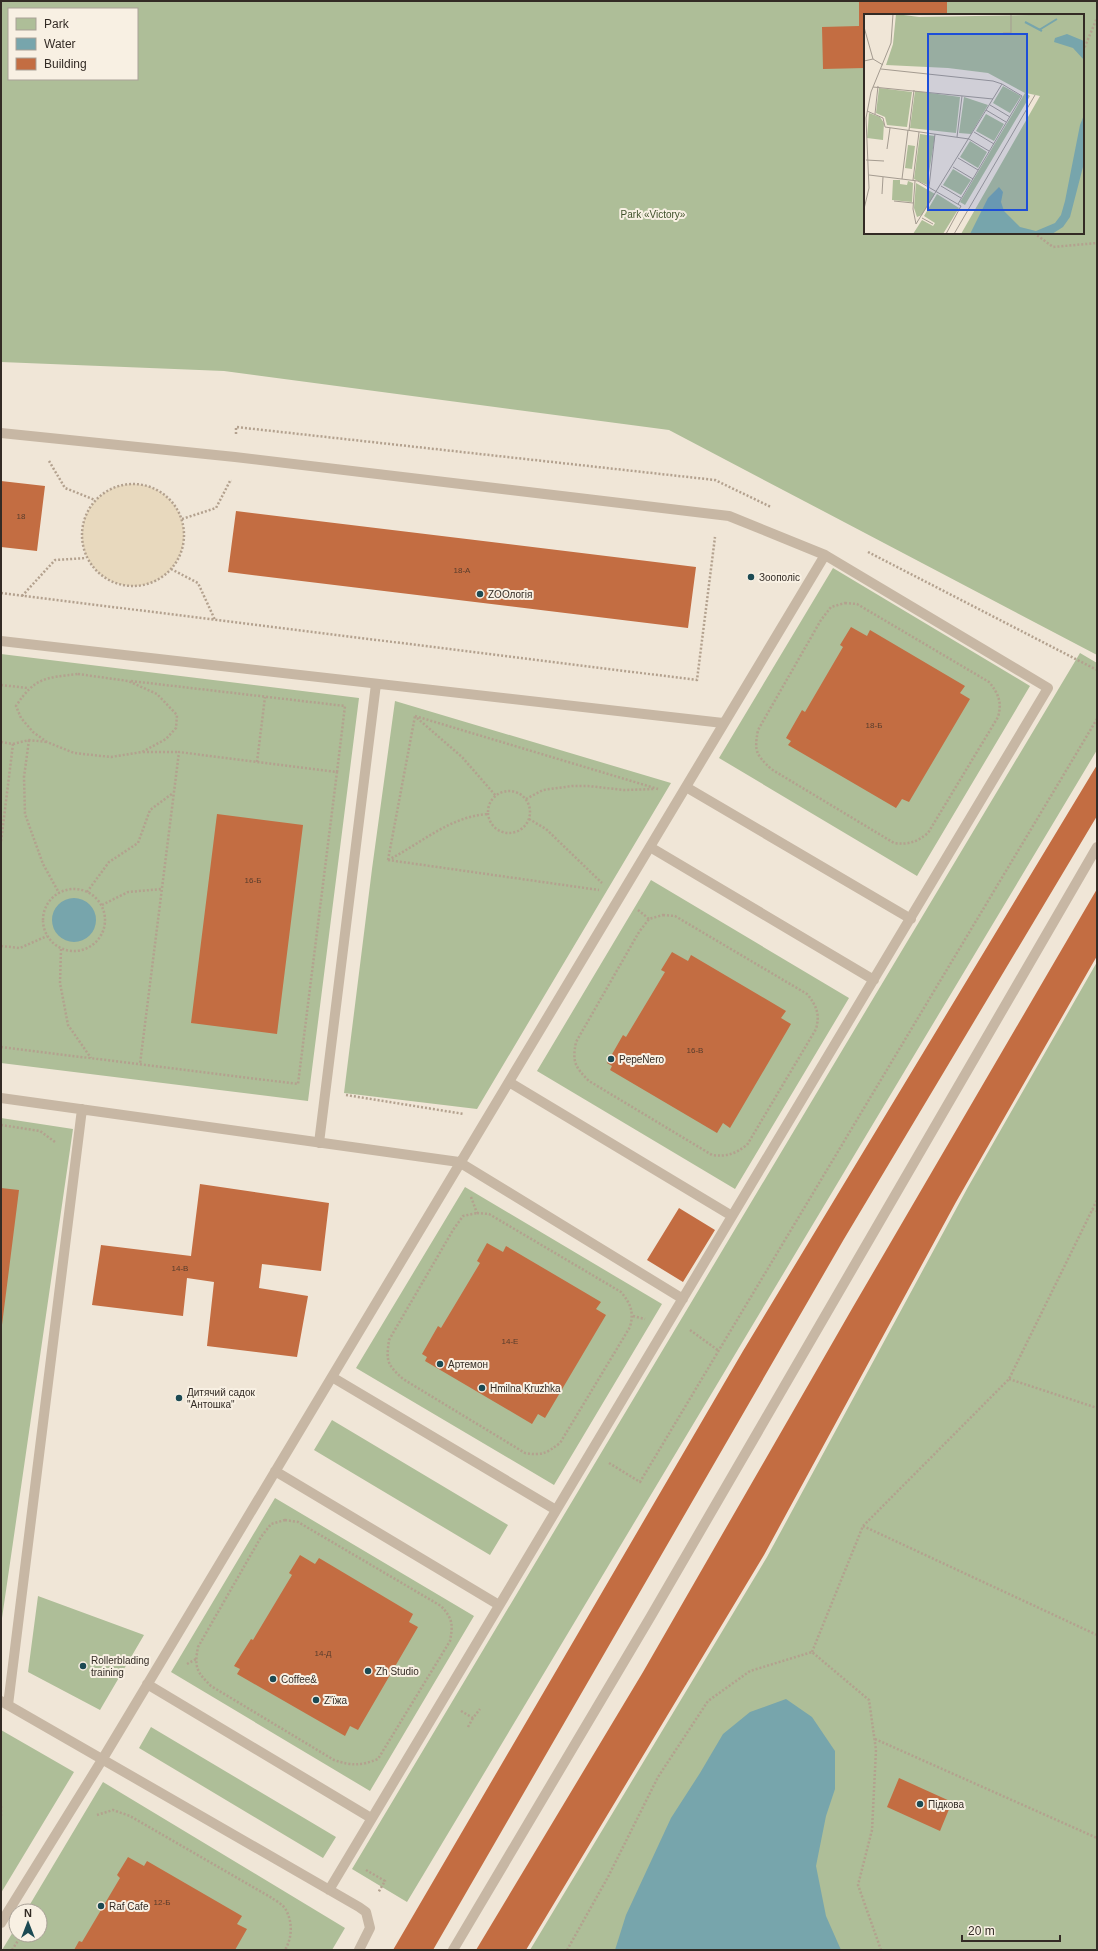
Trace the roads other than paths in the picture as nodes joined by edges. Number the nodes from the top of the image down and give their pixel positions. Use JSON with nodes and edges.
{"nodes":[{"id":1,"x":1,"y":433,"type":"edge"},
{"id":2,"x":825,"y":555,"type":"junction"},
{"id":3,"x":1,"y":641,"type":"edge"},
{"id":4,"x":376,"y":684,"type":"junction"},
{"id":5,"x":723,"y":723,"type":"junction"},
{"id":6,"x":686,"y":787,"type":"junction"},
{"id":7,"x":650,"y":847,"type":"junction"},
{"id":8,"x":1097,"y":847,"type":"edge"},
{"id":9,"x":911,"y":919,"type":"junction"},
{"id":10,"x":874,"y":980,"type":"junction"},
{"id":11,"x":509,"y":1082,"type":"junction"},
{"id":12,"x":1,"y":1098,"type":"edge"},
{"id":13,"x":82,"y":1109,"type":"junction"},
{"id":14,"x":319,"y":1143,"type":"junction"},
{"id":15,"x":459,"y":1162,"type":"junction"},
{"id":16,"x":732,"y":1216,"type":"junction"},
{"id":17,"x":683,"y":1299,"type":"junction"},
{"id":18,"x":332,"y":1377,"type":"junction"},
{"id":19,"x":275,"y":1471,"type":"junction"},
{"id":20,"x":556,"y":1510,"type":"junction"},
{"id":21,"x":499,"y":1605,"type":"junction"},
{"id":22,"x":147,"y":1684,"type":"junction"},
{"id":23,"x":4,"y":1703,"type":"edge"},
{"id":24,"x":102,"y":1760,"type":"junction"},
{"id":25,"x":371,"y":1818,"type":"junction"},
{"id":26,"x":329,"y":1890,"type":"junction"},
{"id":27,"x":1,"y":1923,"type":"edge"},
{"id":28,"x":359,"y":1950,"type":"edge"},
{"id":29,"x":453,"y":1950,"type":"edge"}],
"edges":[{"from":1,"to":2,"type":"lane"},
{"from":2,"to":5,"type":"lane"},
{"from":2,"to":9,"type":"lane"},
{"from":3,"to":4,"type":"lane"},
{"from":4,"to":5,"type":"lane"},
{"from":4,"to":14,"type":"lane"},
{"from":5,"to":6,"type":"lane"},
{"from":6,"to":7,"type":"lane"},
{"from":6,"to":9,"type":"lane"},
{"from":7,"to":10,"type":"lane"},
{"from":7,"to":11,"type":"lane"},
{"from":8,"to":29,"type":"lane"},
{"from":9,"to":10,"type":"lane"},
{"from":10,"to":16,"type":"lane"},
{"from":11,"to":15,"type":"lane"},
{"from":11,"to":16,"type":"lane"},
{"from":12,"to":13,"type":"lane"},
{"from":13,"to":14,"type":"lane"},
{"from":13,"to":23,"type":"lane"},
{"from":14,"to":15,"type":"lane"},
{"from":15,"to":17,"type":"lane"},
{"from":15,"to":18,"type":"lane"},
{"from":16,"to":17,"type":"lane"},
{"from":17,"to":20,"type":"lane"},
{"from":18,"to":19,"type":"lane"},
{"from":18,"to":20,"type":"lane"},
{"from":19,"to":21,"type":"lane"},
{"from":19,"to":22,"type":"lane"},
{"from":20,"to":21,"type":"lane"},
{"from":21,"to":25,"type":"lane"},
{"from":22,"to":24,"type":"lane"},
{"from":22,"to":25,"type":"lane"},
{"from":23,"to":24,"type":"lane"},
{"from":24,"to":26,"type":"lane"},
{"from":24,"to":27,"type":"lane"},
{"from":25,"to":26,"type":"lane"},
{"from":26,"to":28,"type":"lane"}]}
